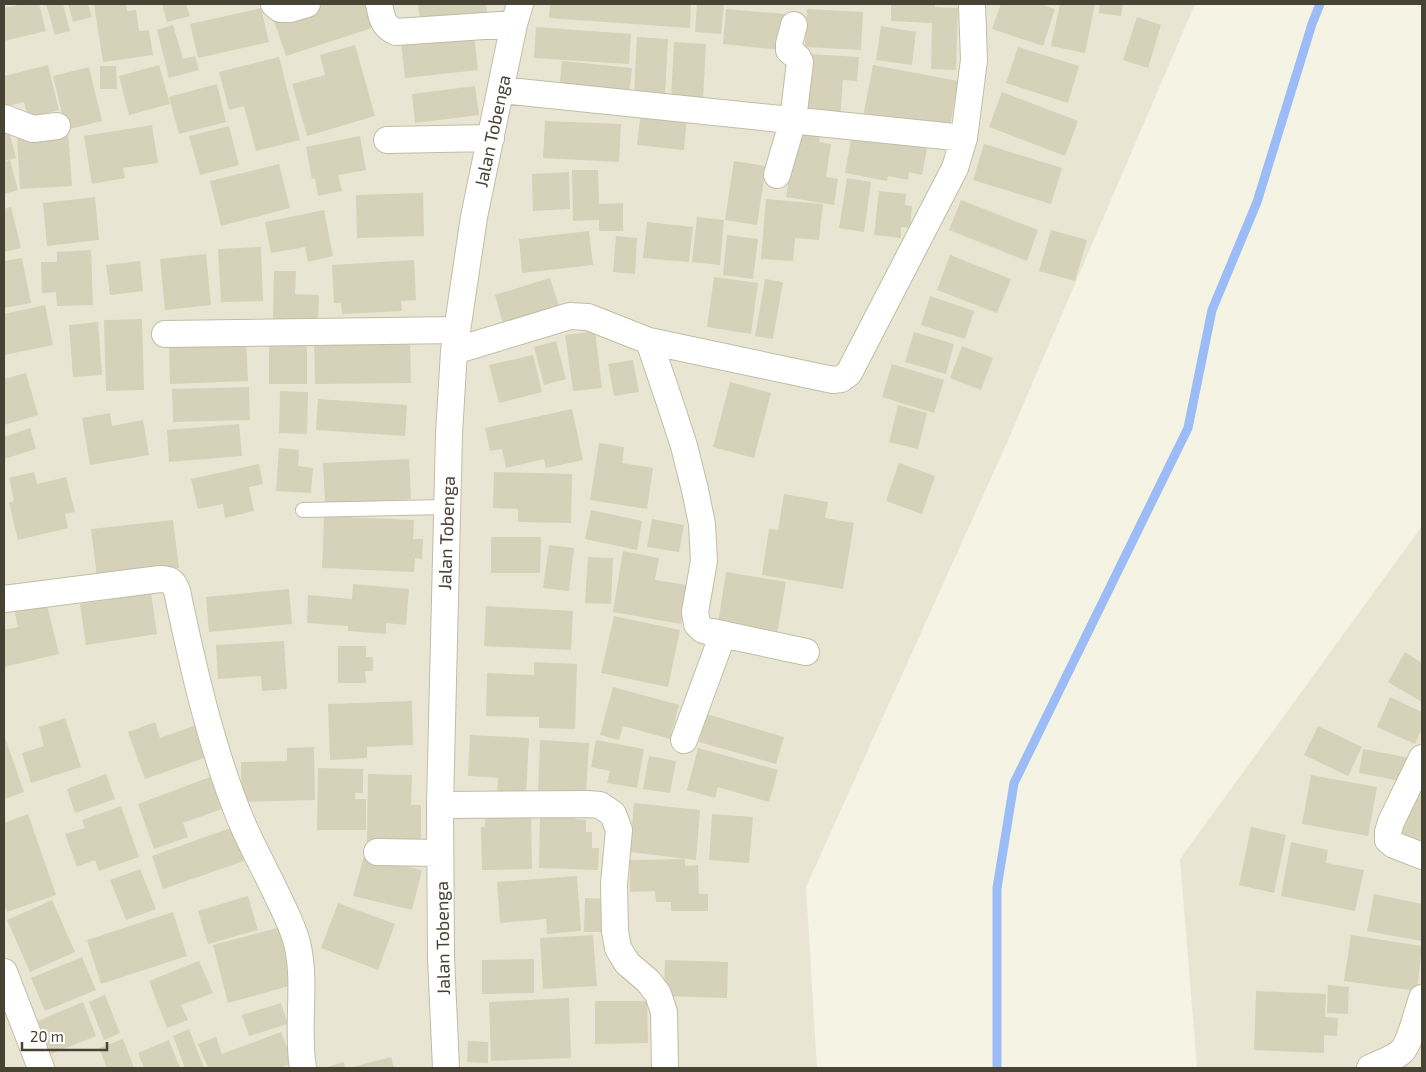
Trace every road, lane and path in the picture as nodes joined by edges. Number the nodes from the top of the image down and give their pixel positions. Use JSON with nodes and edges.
{"nodes":[{"id":1,"x":274,"y":4,"type":"edge"},
{"id":2,"x":307,"y":4,"type":"edge"},
{"id":3,"x":379,"y":4,"type":"edge"},
{"id":4,"x":972,"y":5,"type":"edge"},
{"id":5,"x":517,"y":14,"type":"edge"},
{"id":6,"x":794,"y":25,"type":"dead end"},
{"id":7,"x":501,"y":90,"type":"junction"},
{"id":8,"x":4,"y":118,"type":"edge"},
{"id":9,"x":793,"y":120,"type":"junction"},
{"id":10,"x":57,"y":126,"type":"dead end"},
{"id":11,"x":491,"y":138,"type":"junction"},
{"id":12,"x":964,"y":138,"type":"junction"},
{"id":13,"x":387,"y":140,"type":"dead end"},
{"id":14,"x":777,"y":175,"type":"dead end"},
{"id":15,"x":165,"y":334,"type":"dead end"},
{"id":16,"x":456,"y":340,"type":"junction"},
{"id":17,"x":649,"y":341,"type":"junction"},
{"id":18,"x":446,"y":507,"type":"junction"},
{"id":19,"x":304,"y":510,"type":"dead end"},
{"id":20,"x":4,"y":599,"type":"edge"},
{"id":21,"x":723,"y":634,"type":"junction"},
{"id":22,"x":806,"y":652,"type":"dead end"},
{"id":23,"x":684,"y":740,"type":"dead end"},
{"id":24,"x":1422,"y":758,"type":"edge"},
{"id":25,"x":440,"y":804,"type":"junction"},
{"id":26,"x":377,"y":852,"type":"dead end"},
{"id":27,"x":440,"y":853,"type":"junction"},
{"id":28,"x":1422,"y":856,"type":"edge"},
{"id":29,"x":4,"y":972,"type":"edge"},
{"id":30,"x":1422,"y":998,"type":"edge"},
{"id":31,"x":41,"y":1068,"type":"edge"},
{"id":32,"x":303,"y":1068,"type":"edge"},
{"id":33,"x":446,"y":1068,"type":"edge"},
{"id":34,"x":665,"y":1068,"type":"edge"},
{"id":35,"x":1370,"y":1068,"type":"edge"}],
"edges":[{"from":1,"to":2,"type":"street"},
{"from":3,"to":5,"type":"street"},
{"from":4,"to":12,"type":"street"},
{"from":5,"to":7,"type":"street","name":"Jalan Tobenga"},
{"from":6,"to":9,"type":"street"},
{"from":7,"to":9,"type":"street"},
{"from":7,"to":11,"type":"street","name":"Jalan Tobenga"},
{"from":8,"to":10,"type":"street"},
{"from":9,"to":12,"type":"street"},
{"from":9,"to":14,"type":"street"},
{"from":11,"to":13,"type":"street"},
{"from":11,"to":16,"type":"street","name":"Jalan Tobenga"},
{"from":12,"to":17,"type":"street"},
{"from":15,"to":16,"type":"street"},
{"from":16,"to":17,"type":"street"},
{"from":16,"to":18,"type":"street","name":"Jalan Tobenga"},
{"from":17,"to":21,"type":"street"},
{"from":18,"to":19,"type":"lane"},
{"from":18,"to":25,"type":"street","name":"Jalan Tobenga"},
{"from":20,"to":32,"type":"street"},
{"from":21,"to":22,"type":"street"},
{"from":21,"to":23,"type":"street"},
{"from":24,"to":28,"type":"street"},
{"from":25,"to":27,"type":"street","name":"Jalan Tobenga"},
{"from":25,"to":34,"type":"street"},
{"from":26,"to":27,"type":"street"},
{"from":27,"to":33,"type":"street","name":"Jalan Tobenga"},
{"from":29,"to":31,"type":"street"},
{"from":30,"to":35,"type":"street"}]}
